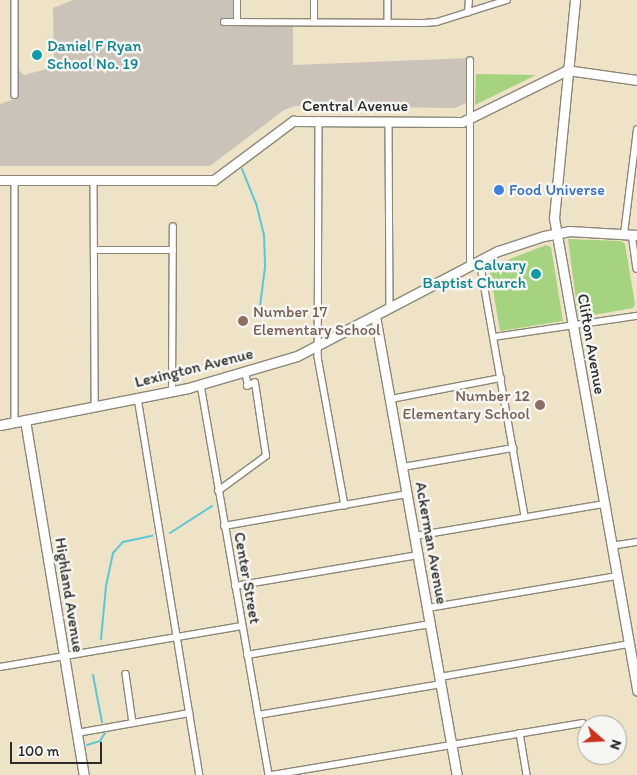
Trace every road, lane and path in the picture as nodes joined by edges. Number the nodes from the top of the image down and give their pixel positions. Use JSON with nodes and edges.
{"nodes":[{"id":1,"x":15,"y":0,"type":"edge"},
{"id":2,"x":237,"y":0,"type":"edge"},
{"id":3,"x":314,"y":0,"type":"edge"},
{"id":4,"x":388,"y":0,"type":"edge"},
{"id":5,"x":469,"y":0,"type":"edge"},
{"id":6,"x":507,"y":0,"type":"edge"},
{"id":7,"x":575,"y":1,"type":"edge"},
{"id":8,"x":468,"y":13,"type":"junction"},
{"id":9,"x":224,"y":22,"type":"dead end"},
{"id":10,"x":237,"y":22,"type":"junction"},
{"id":11,"x":314,"y":22,"type":"junction"},
{"id":12,"x":388,"y":22,"type":"junction"},
{"id":13,"x":470,"y":61,"type":"dead end"},
{"id":14,"x":567,"y":70,"type":"junction"},
{"id":15,"x":637,"y":80,"type":"edge"},
{"id":16,"x":15,"y":95,"type":"dead end"},
{"id":17,"x":470,"y":118,"type":"junction"},
{"id":18,"x":319,"y":120,"type":"junction"},
{"id":19,"x":389,"y":121,"type":"junction"},
{"id":20,"x":637,"y":130,"type":"edge"},
{"id":21,"x":635,"y":163,"type":"edge"},
{"id":22,"x":0,"y":180,"type":"edge"},
{"id":23,"x":15,"y":180,"type":"junction"},
{"id":24,"x":94,"y":180,"type":"junction"},
{"id":25,"x":174,"y":227,"type":"dead end"},
{"id":26,"x":557,"y":232,"type":"junction"},
{"id":27,"x":631,"y":234,"type":"edge"},
{"id":28,"x":94,"y":250,"type":"junction"},
{"id":29,"x":173,"y":250,"type":"junction"},
{"id":30,"x":480,"y":261,"type":"junction"},
{"id":31,"x":470,"y":266,"type":"junction"},
{"id":32,"x":637,"y":269,"type":"edge"},
{"id":33,"x":390,"y":308,"type":"junction"},
{"id":34,"x":375,"y":316,"type":"junction"},
{"id":35,"x":637,"y":316,"type":"edge"},
{"id":36,"x":572,"y":326,"type":"junction"},
{"id":37,"x":494,"y":338,"type":"junction"},
{"id":38,"x":318,"y":346,"type":"junction"},
{"id":39,"x":245,"y":372,"type":"junction"},
{"id":40,"x":501,"y":378,"type":"junction"},
{"id":41,"x":201,"y":385,"type":"junction"},
{"id":42,"x":172,"y":391,"type":"junction"},
{"id":43,"x":138,"y":398,"type":"junction"},
{"id":44,"x":391,"y":399,"type":"junction"},
{"id":45,"x":95,"y":406,"type":"junction"},
{"id":46,"x":25,"y":420,"type":"junction"},
{"id":47,"x":15,"y":422,"type":"junction"},
{"id":48,"x":0,"y":425,"type":"edge"},
{"id":49,"x":513,"y":448,"type":"junction"},
{"id":50,"x":403,"y":467,"type":"junction"},
{"id":51,"x":218,"y":491,"type":"junction"},
{"id":52,"x":408,"y":494,"type":"junction"},
{"id":53,"x":604,"y":504,"type":"junction"},
{"id":54,"x":345,"y":506,"type":"junction"},
{"id":55,"x":525,"y":517,"type":"junction"},
{"id":56,"x":224,"y":526,"type":"junction"},
{"id":57,"x":415,"y":536,"type":"junction"},
{"id":58,"x":637,"y":542,"type":"edge"},
{"id":59,"x":611,"y":546,"type":"junction"},
{"id":60,"x":418,"y":555,"type":"junction"},
{"id":61,"x":617,"y":576,"type":"junction"},
{"id":62,"x":235,"y":586,"type":"junction"},
{"id":63,"x":428,"y":608,"type":"junction"},
{"id":64,"x":431,"y":624,"type":"junction"},
{"id":65,"x":242,"y":626,"type":"junction"},
{"id":66,"x":177,"y":638,"type":"junction"},
{"id":67,"x":629,"y":644,"type":"junction"},
{"id":68,"x":64,"y":656,"type":"junction"},
{"id":69,"x":247,"y":656,"type":"junction"},
{"id":70,"x":0,"y":667,"type":"edge"},
{"id":71,"x":126,"y":674,"type":"dead end"},
{"id":72,"x":440,"y":680,"type":"junction"},
{"id":73,"x":637,"y":686,"type":"edge"},
{"id":74,"x":189,"y":713,"type":"junction"},
{"id":75,"x":258,"y":715,"type":"junction"},
{"id":76,"x":133,"y":723,"type":"junction"},
{"id":77,"x":577,"y":723,"type":"edge"},
{"id":78,"x":77,"y":733,"type":"junction"},
{"id":79,"x":520,"y":733,"type":"junction"},
{"id":80,"x":451,"y":744,"type":"junction"},
{"id":81,"x":84,"y":775,"type":"edge"},
{"id":82,"x":200,"y":775,"type":"edge"},
{"id":83,"x":270,"y":775,"type":"edge"},
{"id":84,"x":457,"y":775,"type":"edge"},
{"id":85,"x":527,"y":775,"type":"edge"}],
"edges":[{"from":1,"to":16,"type":"street"},
{"from":2,"to":10,"type":"street"},
{"from":3,"to":11,"type":"street"},
{"from":4,"to":12,"type":"street"},
{"from":5,"to":8,"type":"street"},
{"from":6,"to":8,"type":"street"},
{"from":7,"to":14,"type":"street","name":"Clifton Avenue"},
{"from":8,"to":12,"type":"street"},
{"from":9,"to":10,"type":"street"},
{"from":10,"to":11,"type":"street"},
{"from":11,"to":12,"type":"street"},
{"from":13,"to":17,"type":"street"},
{"from":14,"to":15,"type":"street"},
{"from":14,"to":17,"type":"street","name":"Central Avenue"},
{"from":14,"to":26,"type":"street","name":"Clifton Avenue"},
{"from":17,"to":19,"type":"street","name":"Central Avenue"},
{"from":17,"to":31,"type":"street"},
{"from":18,"to":19,"type":"street","name":"Central Avenue"},
{"from":18,"to":24,"type":"street","name":"Central Avenue"},
{"from":18,"to":38,"type":"street"},
{"from":19,"to":33,"type":"street"},
{"from":20,"to":21,"type":"street"},
{"from":21,"to":27,"type":"street"},
{"from":22,"to":23,"type":"street","name":"Central Avenue"},
{"from":23,"to":24,"type":"street","name":"Central Avenue"},
{"from":23,"to":47,"type":"street"},
{"from":24,"to":28,"type":"street"},
{"from":25,"to":29,"type":"street"},
{"from":26,"to":27,"type":"street","name":"Lexington Avenue"},
{"from":26,"to":30,"type":"street","name":"Lexington Avenue"},
{"from":26,"to":36,"type":"street","name":"Clifton Avenue"},
{"from":27,"to":32,"type":"street"},
{"from":28,"to":29,"type":"street"},
{"from":28,"to":45,"type":"street"},
{"from":29,"to":42,"type":"street"},
{"from":30,"to":31,"type":"street","name":"Lexington Avenue"},
{"from":30,"to":37,"type":"street"},
{"from":31,"to":33,"type":"street","name":"Lexington Avenue"},
{"from":33,"to":34,"type":"street","name":"Lexington Avenue"},
{"from":34,"to":38,"type":"street","name":"Lexington Avenue"},
{"from":34,"to":44,"type":"street","name":"Ackerman Avenue"},
{"from":35,"to":36,"type":"street"},
{"from":36,"to":37,"type":"street"},
{"from":36,"to":53,"type":"street","name":"Clifton Avenue"},
{"from":37,"to":40,"type":"street"},
{"from":38,"to":39,"type":"street","name":"Lexington Avenue"},
{"from":38,"to":54,"type":"street"},
{"from":39,"to":41,"type":"street","name":"Lexington Avenue"},
{"from":39,"to":51,"type":"street"},
{"from":40,"to":44,"type":"street"},
{"from":40,"to":49,"type":"street"},
{"from":41,"to":42,"type":"street","name":"Lexington Avenue"},
{"from":41,"to":51,"type":"street","name":"Center Street"},
{"from":42,"to":43,"type":"street","name":"Lexington Avenue"},
{"from":43,"to":45,"type":"street","name":"Lexington Avenue"},
{"from":43,"to":66,"type":"street"},
{"from":44,"to":50,"type":"street","name":"Ackerman Avenue"},
{"from":45,"to":46,"type":"street","name":"Lexington Avenue"},
{"from":46,"to":47,"type":"street","name":"Lexington Avenue"},
{"from":46,"to":68,"type":"street","name":"Highland Avenue"},
{"from":47,"to":48,"type":"street","name":"Lexington Avenue"},
{"from":49,"to":50,"type":"street"},
{"from":49,"to":55,"type":"street"},
{"from":50,"to":52,"type":"street","name":"Ackerman Avenue"},
{"from":51,"to":56,"type":"street","name":"Center Street"},
{"from":52,"to":54,"type":"street"},
{"from":52,"to":57,"type":"street","name":"Ackerman Avenue"},
{"from":53,"to":55,"type":"street"},
{"from":53,"to":59,"type":"street","name":"Clifton Avenue"},
{"from":54,"to":56,"type":"street"},
{"from":55,"to":57,"type":"street"},
{"from":56,"to":62,"type":"street","name":"Center Street"},
{"from":57,"to":60,"type":"street","name":"Ackerman Avenue"},
{"from":58,"to":59,"type":"street"},
{"from":59,"to":61,"type":"street","name":"Clifton Avenue"},
{"from":60,"to":62,"type":"street"},
{"from":60,"to":63,"type":"street","name":"Ackerman Avenue"},
{"from":61,"to":63,"type":"street"},
{"from":61,"to":67,"type":"street","name":"Clifton Avenue"},
{"from":62,"to":65,"type":"street","name":"Center Street"},
{"from":63,"to":64,"type":"street","name":"Ackerman Avenue"},
{"from":64,"to":69,"type":"street"},
{"from":64,"to":72,"type":"street","name":"Ackerman Avenue"},
{"from":65,"to":66,"type":"street"},
{"from":65,"to":69,"type":"street","name":"Center Street"},
{"from":66,"to":68,"type":"street"},
{"from":66,"to":74,"type":"street"},
{"from":67,"to":72,"type":"street"},
{"from":67,"to":73,"type":"street","name":"Clifton Avenue"},
{"from":68,"to":70,"type":"street"},
{"from":68,"to":78,"type":"street","name":"Highland Avenue"},
{"from":69,"to":75,"type":"street","name":"Center Street"},
{"from":71,"to":76,"type":"street"},
{"from":72,"to":75,"type":"street"},
{"from":72,"to":80,"type":"street","name":"Ackerman Avenue"},
{"from":74,"to":76,"type":"street"},
{"from":74,"to":82,"type":"street"},
{"from":75,"to":83,"type":"street","name":"Center Street"},
{"from":76,"to":78,"type":"street"},
{"from":77,"to":79,"type":"street"},
{"from":78,"to":81,"type":"street","name":"Highland Avenue"},
{"from":79,"to":80,"type":"street"},
{"from":79,"to":85,"type":"street"},
{"from":80,"to":83,"type":"street"},
{"from":80,"to":84,"type":"street","name":"Ackerman Avenue"}]}
